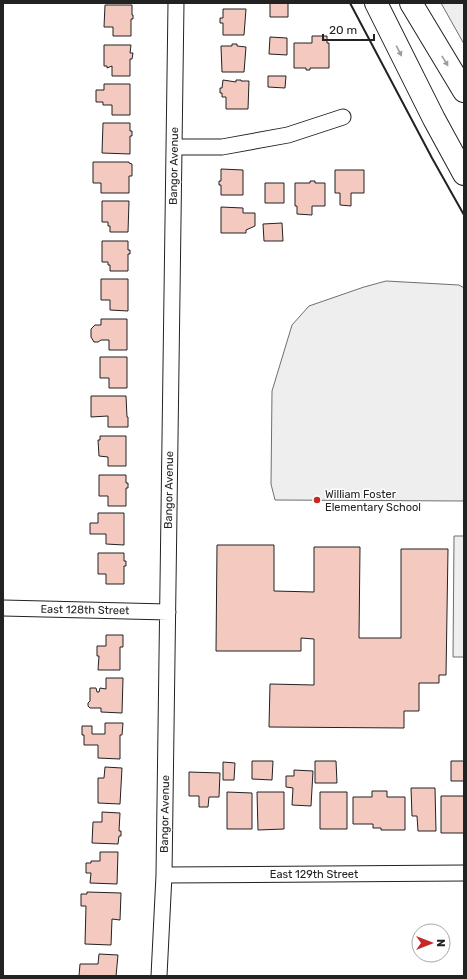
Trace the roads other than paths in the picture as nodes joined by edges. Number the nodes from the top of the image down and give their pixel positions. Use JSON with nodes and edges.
{"nodes":[{"id":1,"x":176,"y":3,"type":"edge"},
{"id":2,"x":376,"y":3,"type":"edge"},
{"id":3,"x":411,"y":3,"type":"edge"},
{"id":4,"x":464,"y":92,"type":"edge"},
{"id":5,"x":344,"y":117,"type":"dead end"},
{"id":6,"x":174,"y":146,"type":"junction"},
{"id":7,"x":464,"y":174,"type":"edge"},
{"id":8,"x":3,"y":608,"type":"edge"},
{"id":9,"x":168,"y":612,"type":"junction"},
{"id":10,"x":464,"y":873,"type":"edge"},
{"id":11,"x":164,"y":875,"type":"junction"},
{"id":12,"x":158,"y":976,"type":"edge"}],
"edges":[{"from":1,"to":6,"type":"street","name":"Bangor Avenue"},
{"from":2,"to":7,"type":"highway","one_way":true},
{"from":3,"to":4,"type":"highway","one_way":true},
{"from":5,"to":6,"type":"street"},
{"from":6,"to":9,"type":"street","name":"Bangor Avenue"},
{"from":8,"to":9,"type":"street","name":"East 128th Street"},
{"from":9,"to":11,"type":"street","name":"Bangor Avenue"},
{"from":10,"to":11,"type":"street","name":"East 129th Street"},
{"from":11,"to":12,"type":"street","name":"Bangor Avenue"}]}
